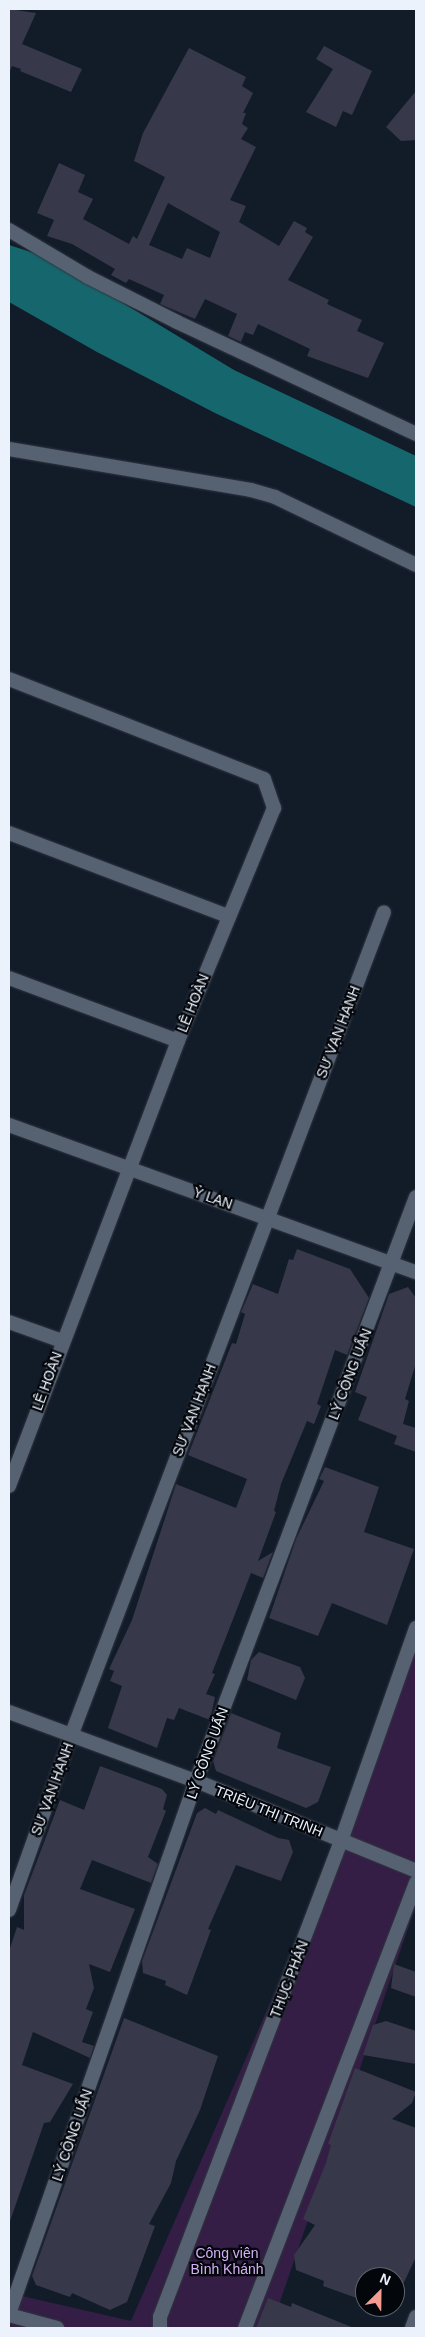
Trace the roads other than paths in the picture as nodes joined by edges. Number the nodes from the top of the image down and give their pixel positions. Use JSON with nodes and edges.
{"nodes":[{"id":1,"x":9,"y":230,"type":"edge"},
{"id":2,"x":416,"y":434,"type":"edge"},
{"id":3,"x":9,"y":449,"type":"edge"},
{"id":4,"x":416,"y":565,"type":"edge"},
{"id":5,"x":9,"y":679,"type":"edge"},
{"id":6,"x":9,"y":833,"type":"edge"},
{"id":7,"x":384,"y":912,"type":"dead end"},
{"id":8,"x":228,"y":916,"type":"junction"},
{"id":9,"x":9,"y":978,"type":"edge"},
{"id":10,"x":178,"y":1041,"type":"junction"},
{"id":11,"x":9,"y":1125,"type":"edge"},
{"id":12,"x":131,"y":1170,"type":"junction"},
{"id":13,"x":416,"y":1197,"type":"edge"},
{"id":14,"x":267,"y":1217,"type":"junction"},
{"id":15,"x":392,"y":1264,"type":"junction"},
{"id":16,"x":416,"y":1272,"type":"edge"},
{"id":17,"x":9,"y":1322,"type":"edge"},
{"id":18,"x":62,"y":1341,"type":"junction"},
{"id":19,"x":9,"y":1486,"type":"edge"},
{"id":20,"x":416,"y":1628,"type":"edge"},
{"id":21,"x":9,"y":1712,"type":"edge"},
{"id":22,"x":71,"y":1736,"type":"junction"},
{"id":23,"x":196,"y":1781,"type":"junction"},
{"id":24,"x":341,"y":1840,"type":"junction"},
{"id":25,"x":416,"y":1870,"type":"edge"},
{"id":26,"x":416,"y":1883,"type":"edge"},
{"id":27,"x":9,"y":1910,"type":"edge"},
{"id":28,"x":9,"y":2314,"type":"edge"},
{"id":29,"x":416,"y":2317,"type":"edge"},
{"id":30,"x":57,"y":2328,"type":"edge"},
{"id":31,"x":160,"y":2328,"type":"edge"},
{"id":32,"x":245,"y":2328,"type":"edge"},
{"id":33,"x":412,"y":2328,"type":"edge"}],
"edges":[{"from":1,"to":2,"type":"street"},
{"from":3,"to":4,"type":"street"},
{"from":5,"to":8,"type":"street","name":"LÊ HOÀN"},
{"from":6,"to":8,"type":"street"},
{"from":7,"to":14,"type":"street","name":"SƯ VẠN HẠNH"},
{"from":8,"to":10,"type":"street","name":"LÊ HOÀN"},
{"from":9,"to":10,"type":"street"},
{"from":10,"to":12,"type":"street","name":"LÊ HOÀN"},
{"from":11,"to":12,"type":"street","name":"Ỷ LAN"},
{"from":12,"to":14,"type":"street","name":"Ỷ LAN"},
{"from":12,"to":18,"type":"street","name":"LÊ HOÀN"},
{"from":13,"to":15,"type":"street","name":"LÝ CÔNG UẨN"},
{"from":14,"to":15,"type":"street","name":"Ỷ LAN"},
{"from":14,"to":22,"type":"street","name":"SƯ VẠN HẠNH"},
{"from":15,"to":16,"type":"street","name":"Ỷ LAN"},
{"from":15,"to":23,"type":"street","name":"LÝ CÔNG UẨN"},
{"from":17,"to":18,"type":"street"},
{"from":18,"to":19,"type":"street","name":"LÊ HOÀN"},
{"from":20,"to":24,"type":"street","name":"THỤC PHÁN"},
{"from":21,"to":22,"type":"street","name":"TRIỆU THỊ TRINH"},
{"from":22,"to":23,"type":"street","name":"TRIỆU THỊ TRINH"},
{"from":22,"to":27,"type":"street","name":"SƯ VẠN HẠNH"},
{"from":23,"to":24,"type":"street","name":"TRIỆU THỊ TRINH"},
{"from":23,"to":28,"type":"street","name":"LÝ CÔNG UẨN"},
{"from":24,"to":25,"type":"street","name":"TRIỆU THỊ TRINH"},
{"from":24,"to":31,"type":"street","name":"THỤC PHÁN"},
{"from":26,"to":32,"type":"street"},
{"from":28,"to":30,"type":"street"},
{"from":29,"to":33,"type":"street"}]}
